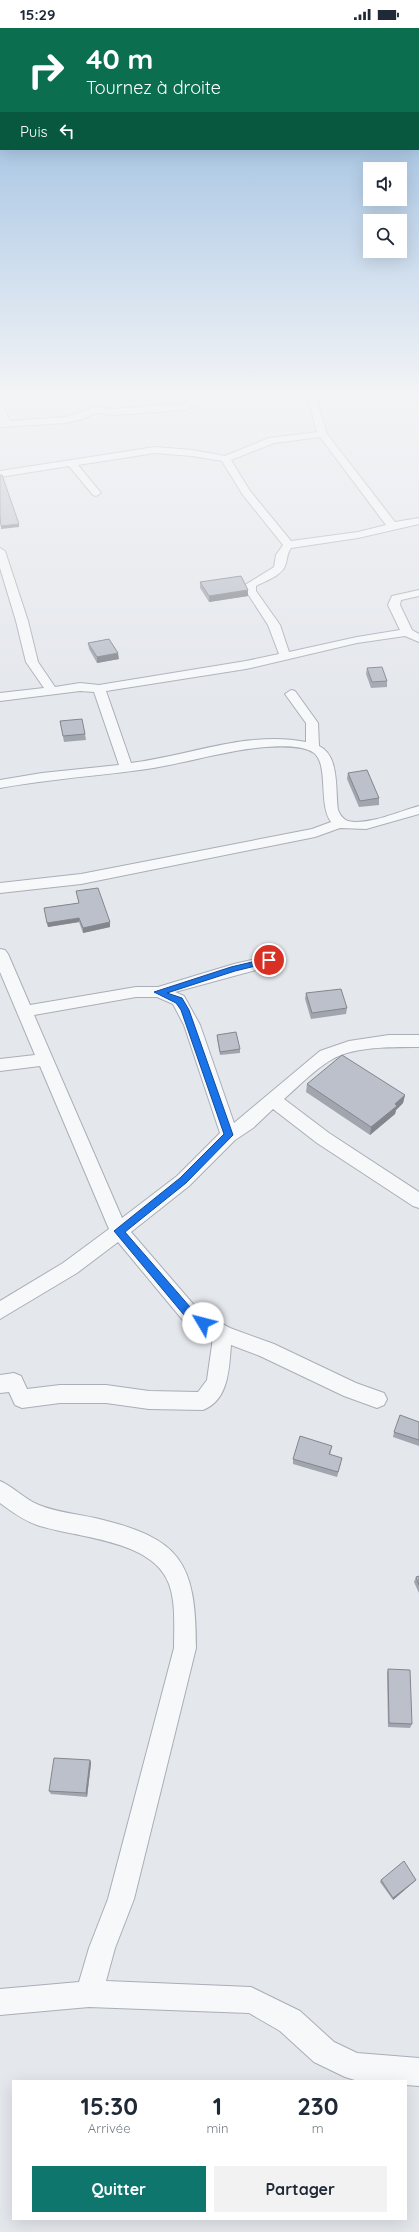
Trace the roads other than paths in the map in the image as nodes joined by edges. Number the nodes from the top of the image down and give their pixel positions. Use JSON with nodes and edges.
{"nodes":[{"id":1,"x":252,"y":501,"type":"edge"},
{"id":2,"x":373,"y":501,"type":"edge"},
{"id":3,"x":419,"y":521,"type":"edge"},
{"id":4,"x":392,"y":526,"type":"junction"},
{"id":5,"x":288,"y":545,"type":"junction"},
{"id":6,"x":0,"y":553,"type":"edge"},
{"id":7,"x":419,"y":593,"type":"edge"},
{"id":8,"x":407,"y":632,"type":"junction"},
{"id":9,"x":419,"y":639,"type":"edge"},
{"id":10,"x":285,"y":656,"type":"junction"},
{"id":11,"x":99,"y":689,"type":"junction"},
{"id":12,"x":51,"y":690,"type":"junction"},
{"id":13,"x":291,"y":694,"type":"dead end"},
{"id":14,"x":0,"y":697,"type":"edge"},
{"id":15,"x":312,"y":748,"type":"junction"},
{"id":16,"x":126,"y":767,"type":"junction"},
{"id":17,"x":0,"y":784,"type":"edge"},
{"id":18,"x":419,"y":810,"type":"edge"},
{"id":19,"x":341,"y":824,"type":"junction"},
{"id":20,"x":0,"y":888,"type":"edge"},
{"id":21,"x":0,"y":954,"type":"edge"},
{"id":22,"x":269,"y":960,"type":"dead end"},
{"id":23,"x":158,"y":992,"type":"junction"},
{"id":24,"x":24,"y":1011,"type":"junction"},
{"id":25,"x":419,"y":1041,"type":"edge"},
{"id":26,"x":45,"y":1060,"type":"junction"},
{"id":27,"x":0,"y":1065,"type":"edge"},
{"id":28,"x":272,"y":1099,"type":"junction"},
{"id":29,"x":229,"y":1135,"type":"junction"},
{"id":30,"x":419,"y":1201,"type":"edge"},
{"id":31,"x":119,"y":1231,"type":"junction"},
{"id":32,"x":0,"y":1311,"type":"edge"},
{"id":33,"x":223,"y":1334,"type":"junction"},
{"id":34,"x":0,"y":1384,"type":"edge"},
{"id":35,"x":378,"y":1399,"type":"dead end"},
{"id":36,"x":0,"y":1490,"type":"edge"},
{"id":37,"x":89,"y":1994,"type":"junction"},
{"id":38,"x":0,"y":2002,"type":"edge"},
{"id":39,"x":419,"y":2072,"type":"edge"}],
"edges":[{"from":1,"to":5,"type":"street"},
{"from":2,"to":4,"type":"street"},
{"from":3,"to":4,"type":"street"},
{"from":4,"to":5,"type":"street"},
{"from":5,"to":10,"type":"street"},
{"from":6,"to":12,"type":"street"},
{"from":7,"to":8,"type":"street"},
{"from":8,"to":9,"type":"street"},
{"from":8,"to":10,"type":"street"},
{"from":10,"to":11,"type":"street"},
{"from":11,"to":12,"type":"street"},
{"from":11,"to":16,"type":"street"},
{"from":12,"to":14,"type":"street"},
{"from":13,"to":15,"type":"street"},
{"from":15,"to":16,"type":"street"},
{"from":15,"to":19,"type":"street"},
{"from":16,"to":17,"type":"street"},
{"from":18,"to":19,"type":"street"},
{"from":19,"to":20,"type":"street"},
{"from":21,"to":24,"type":"street"},
{"from":22,"to":23,"type":"street"},
{"from":23,"to":24,"type":"street"},
{"from":23,"to":29,"type":"street"},
{"from":24,"to":26,"type":"street"},
{"from":25,"to":28,"type":"street"},
{"from":26,"to":27,"type":"street"},
{"from":26,"to":31,"type":"street"},
{"from":28,"to":29,"type":"street"},
{"from":28,"to":30,"type":"street"},
{"from":29,"to":31,"type":"street"},
{"from":31,"to":32,"type":"street"},
{"from":31,"to":33,"type":"street"},
{"from":33,"to":34,"type":"street"},
{"from":33,"to":35,"type":"street"},
{"from":36,"to":37,"type":"street"},
{"from":37,"to":38,"type":"street"},
{"from":37,"to":39,"type":"street"}]}
